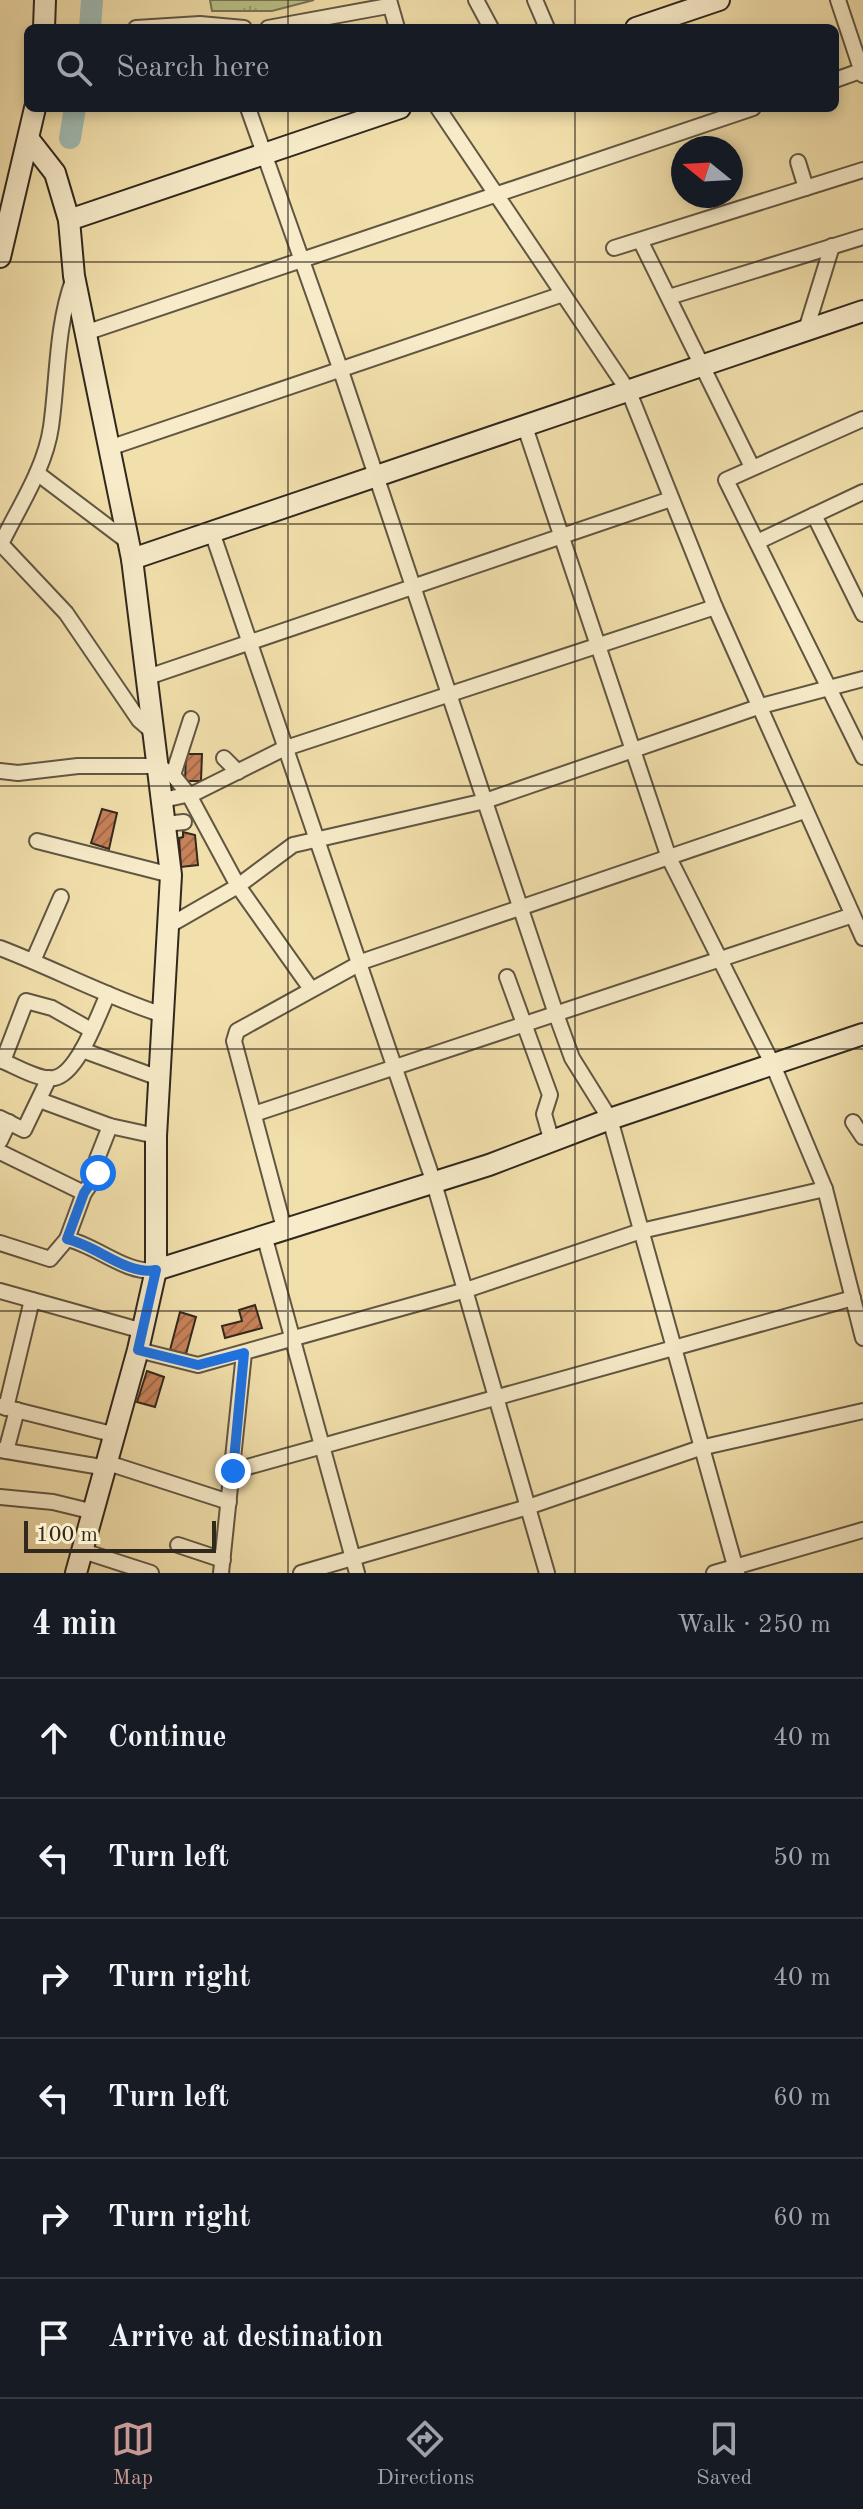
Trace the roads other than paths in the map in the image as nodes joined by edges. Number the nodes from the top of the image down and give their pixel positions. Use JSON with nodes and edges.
{"nodes":[{"id":1,"x":45,"y":0,"type":"edge"},
{"id":2,"x":476,"y":0,"type":"edge"},
{"id":3,"x":535,"y":0,"type":"edge"},
{"id":4,"x":719,"y":0,"type":"edge"},
{"id":5,"x":838,"y":0,"type":"edge"},
{"id":6,"x":388,"y":3,"type":"edge"},
{"id":7,"x":44,"y":24,"type":"edge"},
{"id":8,"x":287,"y":24,"type":"edge"},
{"id":9,"x":396,"y":24,"type":"edge"},
{"id":10,"x":489,"y":24,"type":"edge"},
{"id":11,"x":545,"y":24,"type":"edge"},
{"id":12,"x":648,"y":24,"type":"edge"},
{"id":13,"x":862,"y":72,"type":"edge"},
{"id":14,"x":839,"y":79,"type":"edge"},
{"id":15,"x":34,"y":112,"type":"edge"},
{"id":16,"x":249,"y":112,"type":"edge"},
{"id":17,"x":388,"y":112,"type":"edge"},
{"id":18,"x":441,"y":112,"type":"edge"},
{"id":19,"x":741,"y":112,"type":"edge"},
{"id":20,"x":30,"y":141,"type":"junction"},
{"id":21,"x":264,"y":154,"type":"junction"},
{"id":22,"x":798,"y":162,"type":"dead end"},
{"id":23,"x":863,"y":170,"type":"edge"},
{"id":24,"x":806,"y":188,"type":"junction"},
{"id":25,"x":496,"y":195,"type":"junction"},
{"id":26,"x":69,"y":220,"type":"junction"},
{"id":27,"x":863,"y":237,"type":"edge"},
{"id":28,"x":641,"y":242,"type":"junction"},
{"id":29,"x":832,"y":246,"type":"junction"},
{"id":30,"x":614,"y":248,"type":"dead end"},
{"id":31,"x":1,"y":251,"type":"edge"},
{"id":32,"x":302,"y":262,"type":"junction"},
{"id":33,"x":74,"y":276,"type":"junction"},
{"id":34,"x":560,"y":295,"type":"junction"},
{"id":35,"x":669,"y":297,"type":"junction"},
{"id":36,"x":863,"y":311,"type":"edge"},
{"id":37,"x":806,"y":330,"type":"junction"},
{"id":38,"x":88,"y":332,"type":"junction"},
{"id":39,"x":703,"y":365,"type":"junction"},
{"id":40,"x":340,"y":368,"type":"junction"},
{"id":41,"x":629,"y":392,"type":"junction"},
{"id":42,"x":863,"y":419,"type":"edge"},
{"id":43,"x":525,"y":427,"type":"junction"},
{"id":44,"x":109,"y":448,"type":"junction"},
{"id":45,"x":752,"y":467,"type":"junction"},
{"id":46,"x":37,"y":473,"type":"junction"},
{"id":47,"x":376,"y":477,"type":"junction"},
{"id":48,"x":863,"y":492,"type":"edge"},
{"id":49,"x":671,"y":499,"type":"junction"},
{"id":50,"x":814,"y":515,"type":"junction"},
{"id":51,"x":212,"y":532,"type":"junction"},
{"id":52,"x":562,"y":535,"type":"junction"},
{"id":53,"x":757,"y":542,"type":"junction"},
{"id":54,"x":0,"y":545,"type":"edge"},
{"id":55,"x":129,"y":550,"type":"junction"},
{"id":56,"x":413,"y":587,"type":"junction"},
{"id":57,"x":715,"y":607,"type":"junction"},
{"id":58,"x":863,"y":614,"type":"edge"},
{"id":59,"x":250,"y":643,"type":"junction"},
{"id":60,"x":596,"y":644,"type":"junction"},
{"id":61,"x":145,"y":678,"type":"junction"},
{"id":62,"x":863,"y":679,"type":"edge"},
{"id":63,"x":832,"y":689,"type":"junction"},
{"id":64,"x":448,"y":695,"type":"junction"},
{"id":65,"x":761,"y":706,"type":"junction"},
{"id":66,"x":191,"y":719,"type":"dead end"},
{"id":67,"x":155,"y":734,"type":"junction"},
{"id":68,"x":283,"y":749,"type":"junction"},
{"id":69,"x":633,"y":749,"type":"junction"},
{"id":70,"x":862,"y":753,"type":"edge"},
{"id":71,"x":224,"y":758,"type":"dead end"},
{"id":72,"x":165,"y":770,"type":"junction"},
{"id":73,"x":0,"y":771,"type":"edge"},
{"id":74,"x":238,"y":772,"type":"junction"},
{"id":75,"x":189,"y":795,"type":"junction"},
{"id":76,"x":163,"y":800,"type":"junction"},
{"id":77,"x":485,"y":801,"type":"junction"},
{"id":78,"x":804,"y":811,"type":"junction"},
{"id":79,"x":37,"y":841,"type":"dead end"},
{"id":80,"x":315,"y":841,"type":"junction"},
{"id":81,"x":669,"y":858,"type":"junction"},
{"id":82,"x":171,"y":875,"type":"junction"},
{"id":83,"x":238,"y":886,"type":"junction"},
{"id":84,"x":61,"y":897,"type":"dead end"},
{"id":85,"x":521,"y":908,"type":"junction"},
{"id":86,"x":850,"y":916,"type":"junction"},
{"id":87,"x":170,"y":925,"type":"junction"},
{"id":88,"x":863,"y":938,"type":"edge"},
{"id":89,"x":0,"y":948,"type":"edge"},
{"id":90,"x":721,"y":959,"type":"junction"},
{"id":91,"x":33,"y":961,"type":"junction"},
{"id":92,"x":357,"y":964,"type":"junction"},
{"id":93,"x":507,"y":977,"type":"dead end"},
{"id":94,"x":311,"y":989,"type":"junction"},
{"id":95,"x":108,"y":994,"type":"junction"},
{"id":96,"x":556,"y":1014,"type":"junction"},
{"id":97,"x":163,"y":1015,"type":"junction"},
{"id":98,"x":524,"y":1025,"type":"junction"},
{"id":99,"x":91,"y":1030,"type":"junction"},
{"id":100,"x":863,"y":1034,"type":"edge"},
{"id":101,"x":82,"y":1050,"type":"junction"},
{"id":102,"x":1,"y":1060,"type":"edge"},
{"id":103,"x":773,"y":1065,"type":"junction"},
{"id":104,"x":392,"y":1069,"type":"junction"},
{"id":105,"x":49,"y":1078,"type":"junction"},
{"id":106,"x":159,"y":1078,"type":"junction"},
{"id":107,"x":42,"y":1101,"type":"junction"},
{"id":108,"x":254,"y":1114,"type":"junction"},
{"id":109,"x":610,"y":1119,"type":"junction"},
{"id":110,"x":4,"y":1120,"type":"edge"},
{"id":111,"x":853,"y":1122,"type":"dead end"},
{"id":112,"x":110,"y":1126,"type":"junction"},
{"id":113,"x":156,"y":1136,"type":"junction"},
{"id":114,"x":863,"y":1137,"type":"edge"},
{"id":115,"x":0,"y":1141,"type":"edge"},
{"id":116,"x":552,"y":1142,"type":"junction"},
{"id":117,"x":0,"y":1152,"type":"edge"},
{"id":118,"x":434,"y":1183,"type":"junction"},
{"id":119,"x":825,"y":1189,"type":"junction"},
{"id":120,"x":84,"y":1193,"type":"junction"},
{"id":121,"x":284,"y":1228,"type":"junction"},
{"id":122,"x":641,"y":1231,"type":"junction"},
{"id":123,"x":264,"y":1235,"type":"junction"},
{"id":124,"x":67,"y":1239,"type":"junction"},
{"id":125,"x":0,"y":1243,"type":"edge"},
{"id":126,"x":156,"y":1270,"type":"junction"},
{"id":127,"x":466,"y":1290,"type":"junction"},
{"id":128,"x":855,"y":1290,"type":"edge"},
{"id":129,"x":0,"y":1291,"type":"edge"},
{"id":130,"x":32,"y":1300,"type":"junction"},
{"id":131,"x":863,"y":1338,"type":"edge"},
{"id":132,"x":290,"y":1339,"type":"junction"},
{"id":133,"x":141,"y":1341,"type":"junction"},
{"id":134,"x":673,"y":1348,"type":"junction"},
{"id":135,"x":244,"y":1353,"type":"junction"},
{"id":136,"x":498,"y":1395,"type":"junction"},
{"id":137,"x":8,"y":1408,"type":"edge"},
{"id":138,"x":863,"y":1411,"type":"edge"},
{"id":139,"x":116,"y":1435,"type":"junction"},
{"id":140,"x":321,"y":1447,"type":"junction"},
{"id":141,"x":700,"y":1448,"type":"junction"},
{"id":142,"x":3,"y":1450,"type":"edge"},
{"id":143,"x":107,"y":1465,"type":"junction"},
{"id":144,"x":233,"y":1471,"type":"junction"},
{"id":145,"x":0,"y":1497,"type":"edge"},
{"id":146,"x":229,"y":1502,"type":"junction"},
{"id":147,"x":528,"y":1507,"type":"junction"},
{"id":148,"x":94,"y":1512,"type":"junction"},
{"id":149,"x":863,"y":1530,"type":"edge"},
{"id":150,"x":178,"y":1545,"type":"dead end"},
{"id":151,"x":83,"y":1551,"type":"junction"},
{"id":152,"x":352,"y":1556,"type":"junction"},
{"id":153,"x":222,"y":1566,"type":"edge"},
{"id":154,"x":736,"y":1570,"type":"edge"},
{"id":155,"x":76,"y":1573,"type":"edge"},
{"id":156,"x":151,"y":1573,"type":"edge"},
{"id":157,"x":301,"y":1573,"type":"edge"},
{"id":158,"x":357,"y":1573,"type":"edge"},
{"id":159,"x":547,"y":1573,"type":"edge"},
{"id":160,"x":714,"y":1573,"type":"edge"}],
"edges":[{"from":1,"to":7,"type":"street"},
{"from":2,"to":10,"type":"street"},
{"from":3,"to":11,"type":"street"},
{"from":4,"to":12,"type":"street"},
{"from":5,"to":13,"type":"street"},
{"from":6,"to":8,"type":"street"},
{"from":6,"to":9,"type":"street"},
{"from":13,"to":14,"type":"street"},
{"from":15,"to":20,"type":"street"},
{"from":16,"to":21,"type":"street"},
{"from":17,"to":21,"type":"street"},
{"from":18,"to":25,"type":"street"},
{"from":19,"to":25,"type":"street"},
{"from":20,"to":26,"type":"street"},
{"from":20,"to":31,"type":"street"},
{"from":21,"to":26,"type":"street"},
{"from":21,"to":32,"type":"street"},
{"from":22,"to":24,"type":"street"},
{"from":23,"to":24,"type":"street"},
{"from":24,"to":28,"type":"street"},
{"from":25,"to":32,"type":"street"},
{"from":25,"to":34,"type":"street"},
{"from":26,"to":33,"type":"street"},
{"from":27,"to":29,"type":"street"},
{"from":28,"to":30,"type":"street"},
{"from":28,"to":35,"type":"street"},
{"from":29,"to":35,"type":"street"},
{"from":29,"to":37,"type":"street"},
{"from":32,"to":38,"type":"street"},
{"from":32,"to":40,"type":"street"},
{"from":33,"to":38,"type":"street"},
{"from":33,"to":46,"type":"street"},
{"from":34,"to":40,"type":"street"},
{"from":34,"to":41,"type":"street"},
{"from":35,"to":39,"type":"street"},
{"from":36,"to":37,"type":"street"},
{"from":37,"to":39,"type":"street"},
{"from":38,"to":44,"type":"street"},
{"from":39,"to":41,"type":"street"},
{"from":39,"to":45,"type":"street"},
{"from":40,"to":44,"type":"street"},
{"from":40,"to":47,"type":"street"},
{"from":41,"to":43,"type":"street"},
{"from":41,"to":49,"type":"street"},
{"from":42,"to":45,"type":"street"},
{"from":43,"to":47,"type":"street"},
{"from":43,"to":52,"type":"street"},
{"from":44,"to":55,"type":"street"},
{"from":45,"to":53,"type":"street"},
{"from":46,"to":54,"type":"street"},
{"from":46,"to":55,"type":"street"},
{"from":47,"to":51,"type":"street"},
{"from":47,"to":56,"type":"street"},
{"from":48,"to":50,"type":"street"},
{"from":49,"to":52,"type":"street"},
{"from":49,"to":57,"type":"street"},
{"from":50,"to":53,"type":"street"},
{"from":50,"to":58,"type":"street"},
{"from":51,"to":55,"type":"street"},
{"from":51,"to":59,"type":"street"},
{"from":52,"to":56,"type":"street"},
{"from":52,"to":60,"type":"street"},
{"from":53,"to":63,"type":"street"},
{"from":54,"to":67,"type":"street"},
{"from":55,"to":61,"type":"street"},
{"from":56,"to":59,"type":"street"},
{"from":56,"to":64,"type":"street"},
{"from":57,"to":60,"type":"street"},
{"from":57,"to":65,"type":"street"},
{"from":59,"to":61,"type":"street"},
{"from":59,"to":68,"type":"street"},
{"from":60,"to":64,"type":"street"},
{"from":60,"to":69,"type":"street"},
{"from":61,"to":67,"type":"street"},
{"from":62,"to":63,"type":"street"},
{"from":63,"to":65,"type":"street"},
{"from":63,"to":70,"type":"street"},
{"from":64,"to":68,"type":"street"},
{"from":64,"to":77,"type":"street"},
{"from":65,"to":69,"type":"street"},
{"from":65,"to":78,"type":"street"},
{"from":66,"to":72,"type":"street"},
{"from":67,"to":72,"type":"street"},
{"from":68,"to":74,"type":"street"},
{"from":68,"to":80,"type":"street"},
{"from":69,"to":77,"type":"street"},
{"from":69,"to":81,"type":"street"},
{"from":71,"to":74,"type":"street"},
{"from":72,"to":73,"type":"street"},
{"from":72,"to":75,"type":"street"},
{"from":72,"to":76,"type":"street"},
{"from":74,"to":75,"type":"street"},
{"from":75,"to":76,"type":"street"},
{"from":75,"to":83,"type":"street"},
{"from":76,"to":82,"type":"street"},
{"from":77,"to":80,"type":"street"},
{"from":77,"to":85,"type":"street"},
{"from":78,"to":81,"type":"street"},
{"from":78,"to":86,"type":"street"},
{"from":79,"to":82,"type":"street"},
{"from":80,"to":83,"type":"street"},
{"from":80,"to":92,"type":"street"},
{"from":81,"to":85,"type":"street"},
{"from":81,"to":90,"type":"street"},
{"from":82,"to":87,"type":"street"},
{"from":83,"to":87,"type":"street"},
{"from":83,"to":94,"type":"street"},
{"from":84,"to":91,"type":"street"},
{"from":85,"to":92,"type":"street"},
{"from":85,"to":96,"type":"street"},
{"from":86,"to":88,"type":"street"},
{"from":86,"to":90,"type":"street"},
{"from":87,"to":97,"type":"street"},
{"from":89,"to":91,"type":"street"},
{"from":90,"to":96,"type":"street"},
{"from":90,"to":103,"type":"street"},
{"from":91,"to":95,"type":"street"},
{"from":92,"to":94,"type":"street"},
{"from":92,"to":104,"type":"street"},
{"from":93,"to":98,"type":"street"},
{"from":94,"to":108,"type":"street"},
{"from":95,"to":97,"type":"street"},
{"from":95,"to":99,"type":"street"},
{"from":96,"to":98,"type":"street"},
{"from":96,"to":109,"type":"street"},
{"from":97,"to":106,"type":"street"},
{"from":98,"to":104,"type":"street"},
{"from":98,"to":116,"type":"street"},
{"from":99,"to":101,"type":"street"},
{"from":99,"to":102,"type":"street"},
{"from":100,"to":103,"type":"street"},
{"from":101,"to":105,"type":"street"},
{"from":101,"to":106,"type":"street"},
{"from":102,"to":105,"type":"street"},
{"from":103,"to":109,"type":"street"},
{"from":103,"to":119,"type":"street"},
{"from":104,"to":108,"type":"street"},
{"from":104,"to":118,"type":"street"},
{"from":105,"to":107,"type":"street"},
{"from":106,"to":113,"type":"street"},
{"from":107,"to":110,"type":"street"},
{"from":107,"to":112,"type":"street"},
{"from":108,"to":121,"type":"street"},
{"from":109,"to":116,"type":"street"},
{"from":109,"to":122,"type":"street"},
{"from":110,"to":115,"type":"street"},
{"from":111,"to":114,"type":"street"},
{"from":112,"to":113,"type":"street"},
{"from":112,"to":120,"type":"street"},
{"from":113,"to":126,"type":"street"},
{"from":116,"to":118,"type":"street"},
{"from":117,"to":120,"type":"street"},
{"from":118,"to":121,"type":"street"},
{"from":118,"to":127,"type":"street"},
{"from":119,"to":122,"type":"street"},
{"from":119,"to":128,"type":"street"},
{"from":120,"to":124,"type":"street"},
{"from":121,"to":123,"type":"street"},
{"from":122,"to":127,"type":"street"},
{"from":122,"to":134,"type":"street"},
{"from":123,"to":126,"type":"street"},
{"from":123,"to":132,"type":"street"},
{"from":124,"to":125,"type":"street"},
{"from":124,"to":126,"type":"street"},
{"from":126,"to":133,"type":"street"},
{"from":127,"to":132,"type":"street"},
{"from":127,"to":136,"type":"street"},
{"from":128,"to":131,"type":"street"},
{"from":128,"to":134,"type":"street"},
{"from":129,"to":130,"type":"street"},
{"from":130,"to":133,"type":"street"},
{"from":130,"to":137,"type":"street"},
{"from":132,"to":135,"type":"street"},
{"from":132,"to":140,"type":"street"},
{"from":133,"to":135,"type":"street"},
{"from":133,"to":139,"type":"street"},
{"from":134,"to":136,"type":"street"},
{"from":134,"to":141,"type":"street"},
{"from":135,"to":144,"type":"street"},
{"from":136,"to":140,"type":"street"},
{"from":136,"to":147,"type":"street"},
{"from":137,"to":139,"type":"street"},
{"from":137,"to":142,"type":"street"},
{"from":138,"to":141,"type":"street"},
{"from":139,"to":143,"type":"street"},
{"from":140,"to":144,"type":"street"},
{"from":140,"to":152,"type":"street"},
{"from":141,"to":147,"type":"street"},
{"from":141,"to":154,"type":"street"},
{"from":142,"to":143,"type":"street"},
{"from":143,"to":146,"type":"street"},
{"from":143,"to":148,"type":"street"},
{"from":144,"to":146,"type":"street"},
{"from":145,"to":148,"type":"street"},
{"from":146,"to":153,"type":"street"},
{"from":147,"to":152,"type":"street"},
{"from":147,"to":159,"type":"street"},
{"from":148,"to":151,"type":"street"},
{"from":149,"to":154,"type":"street"},
{"from":150,"to":153,"type":"street"},
{"from":151,"to":155,"type":"street"},
{"from":151,"to":156,"type":"street"},
{"from":152,"to":157,"type":"street"},
{"from":152,"to":158,"type":"street"},
{"from":154,"to":160,"type":"street"}]}
